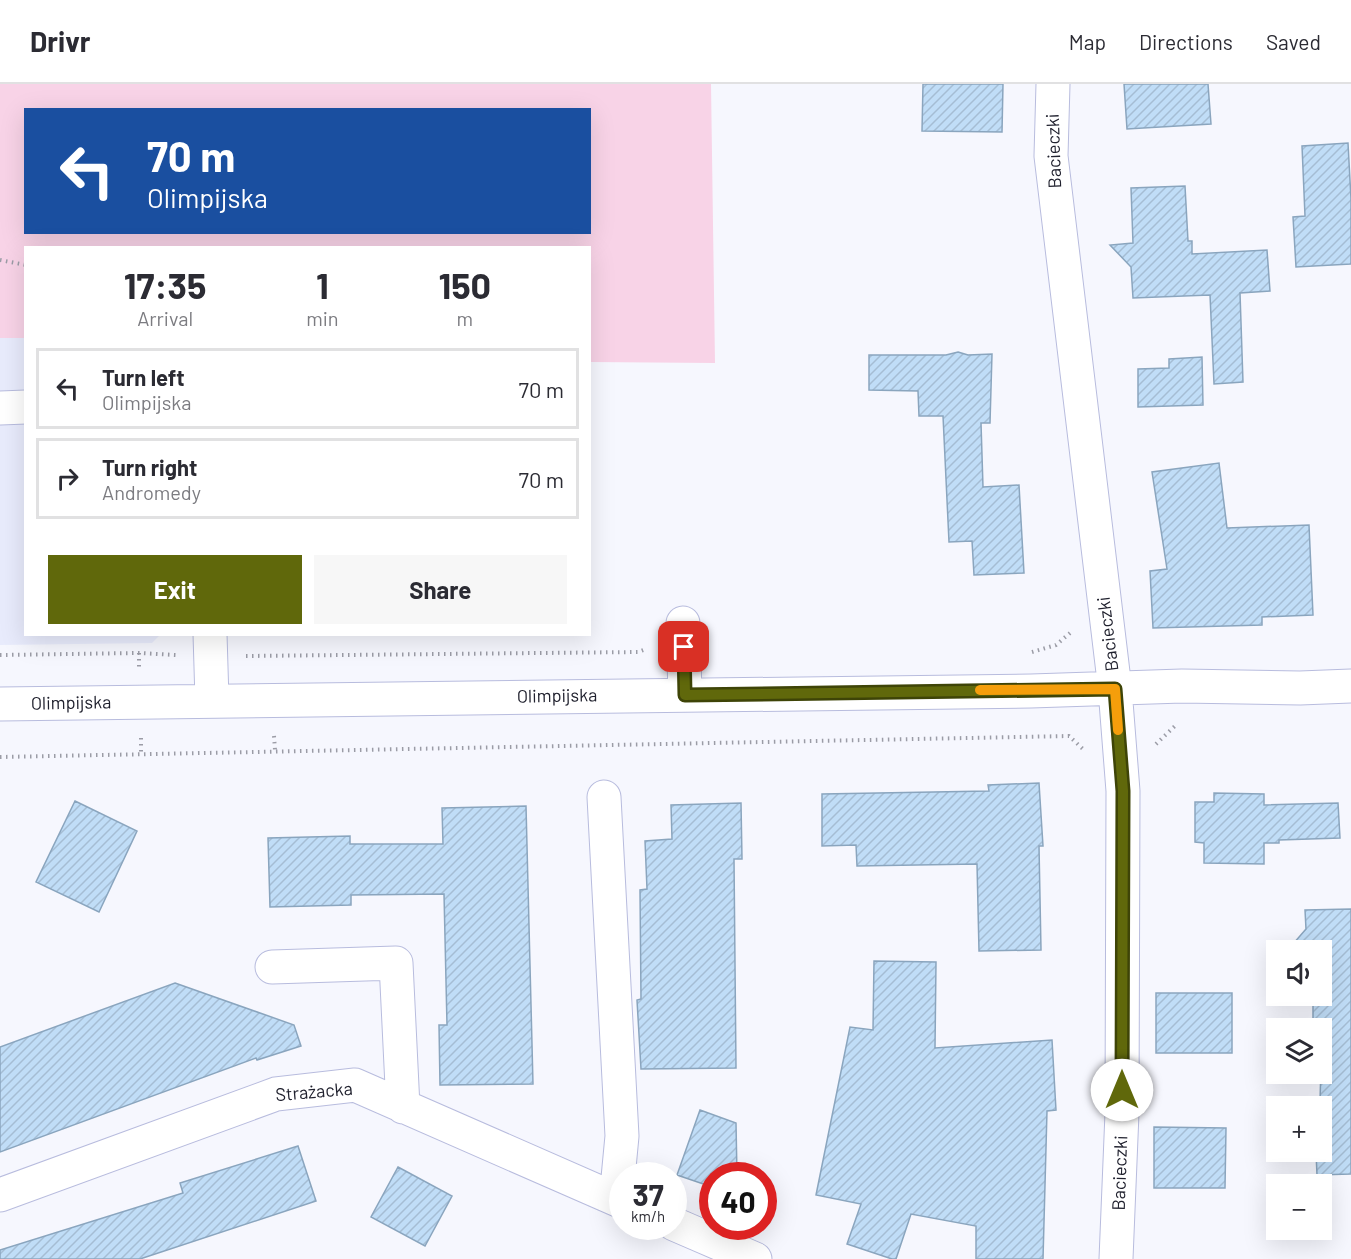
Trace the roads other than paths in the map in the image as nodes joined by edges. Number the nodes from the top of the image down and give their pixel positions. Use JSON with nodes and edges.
{"nodes":[{"id":1,"x":1053,"y":84,"type":"edge"},
{"id":2,"x":24,"y":407,"type":"edge"},
{"id":3,"x":0,"y":408,"type":"edge"},
{"id":4,"x":683,"y":623,"type":"dead end"},
{"id":5,"x":210,"y":645,"type":"edge"},
{"id":6,"x":1351,"y":686,"type":"edge"},
{"id":7,"x":1115,"y":689,"type":"junction"},
{"id":8,"x":685,"y":695,"type":"junction"},
{"id":9,"x":212,"y":700,"type":"junction"},
{"id":10,"x":0,"y":704,"type":"edge"},
{"id":11,"x":604,"y":797,"type":"dead end"},
{"id":12,"x":272,"y":967,"type":"dead end"},
{"id":13,"x":403,"y":1107,"type":"junction"},
{"id":14,"x":621,"y":1162,"type":"edge"},
{"id":15,"x":0,"y":1195,"type":"edge"},
{"id":16,"x":609,"y":1197,"type":"edge"},
{"id":17,"x":687,"y":1230,"type":"edge"},
{"id":18,"x":755,"y":1259,"type":"edge"},
{"id":19,"x":1116,"y":1259,"type":"edge"}],
"edges":[{"from":1,"to":7,"type":"street","name":"Bacieczki"},
{"from":2,"to":3,"type":"street"},
{"from":4,"to":8,"type":"street"},
{"from":5,"to":9,"type":"street"},
{"from":6,"to":7,"type":"street","name":"Olimpijska"},
{"from":7,"to":8,"type":"street","name":"Olimpijska"},
{"from":7,"to":19,"type":"street","name":"Bacieczki"},
{"from":8,"to":9,"type":"street","name":"Olimpijska"},
{"from":9,"to":10,"type":"street","name":"Olimpijska"},
{"from":11,"to":14,"type":"street"},
{"from":12,"to":13,"type":"street"},
{"from":13,"to":15,"type":"street","name":"Strażacka"},
{"from":13,"to":16,"type":"street","name":"Strażacka"},
{"from":17,"to":18,"type":"street"}]}
